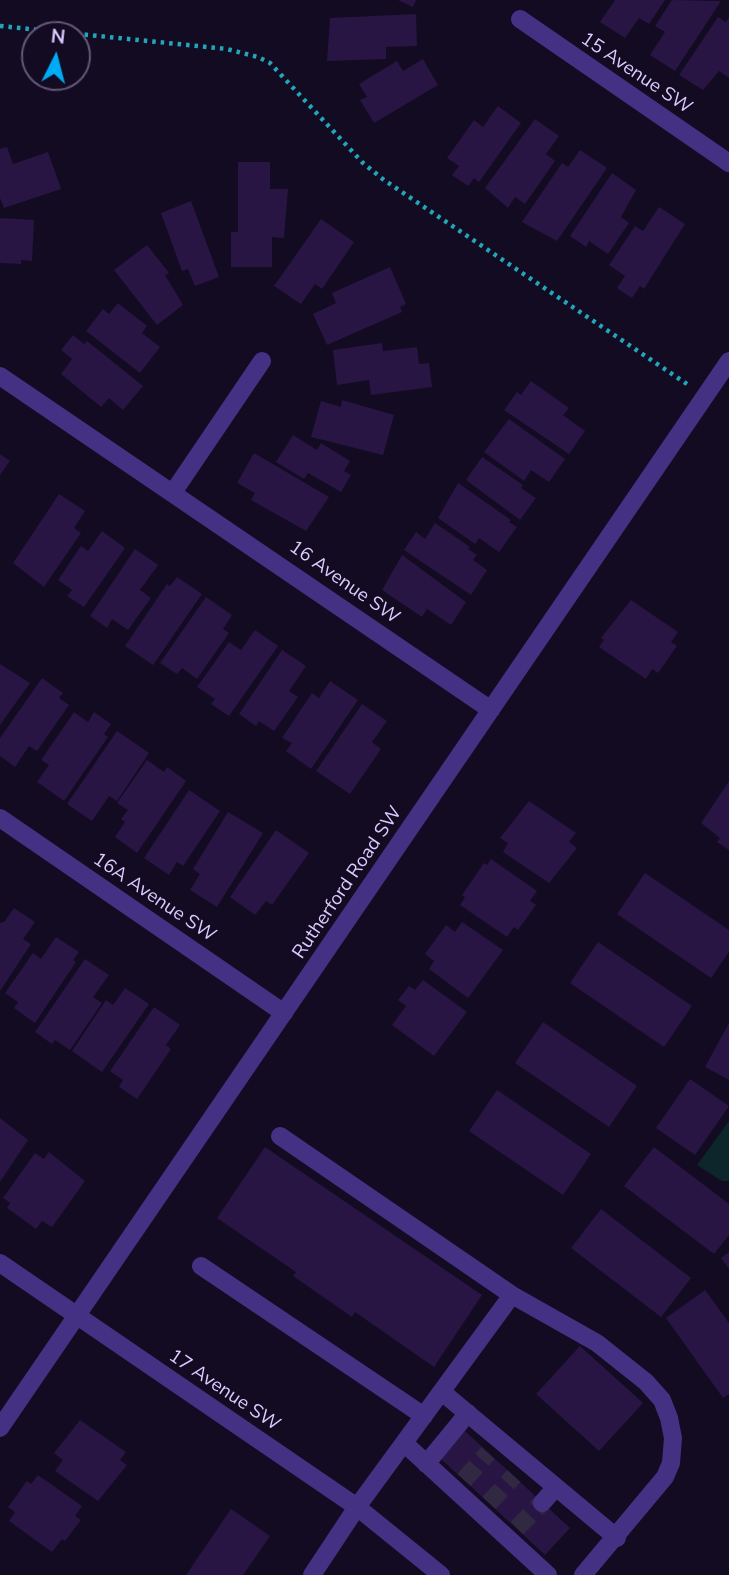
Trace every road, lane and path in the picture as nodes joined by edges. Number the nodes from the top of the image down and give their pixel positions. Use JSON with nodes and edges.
{"nodes":[{"id":1,"x":520,"y":19,"type":"dead end"},
{"id":2,"x":0,"y":26,"type":"edge"},
{"id":3,"x":729,"y":163,"type":"edge"},
{"id":4,"x":262,"y":361,"type":"dead end"},
{"id":5,"x":729,"y":361,"type":"edge"},
{"id":6,"x":0,"y":376,"type":"edge"},
{"id":7,"x":705,"y":397,"type":"junction"},
{"id":8,"x":174,"y":491,"type":"junction"},
{"id":9,"x":491,"y":710,"type":"junction"},
{"id":10,"x":0,"y":818,"type":"edge"},
{"id":11,"x":284,"y":1013,"type":"junction"},
{"id":12,"x":280,"y":1136,"type":"dead end"},
{"id":13,"x":0,"y":1263,"type":"edge"},
{"id":14,"x":201,"y":1266,"type":"dead end"},
{"id":15,"x":512,"y":1295,"type":"junction"},
{"id":16,"x":78,"y":1316,"type":"junction"},
{"id":17,"x":442,"y":1392,"type":"junction"},
{"id":18,"x":467,"y":1413,"type":"junction"},
{"id":19,"x":424,"y":1416,"type":"junction"},
{"id":20,"x":0,"y":1428,"type":"edge"},
{"id":21,"x":404,"y":1443,"type":"junction"},
{"id":22,"x":527,"y":1462,"type":"junction"},
{"id":23,"x":426,"y":1464,"type":"junction"},
{"id":24,"x":514,"y":1476,"type":"tunnel mouth"},
{"id":25,"x":556,"y":1487,"type":"junction"},
{"id":26,"x":542,"y":1503,"type":"tunnel mouth"},
{"id":27,"x":358,"y":1507,"type":"junction"},
{"id":28,"x":617,"y":1538,"type":"junction"},
{"id":29,"x":424,"y":1567,"type":"edge"},
{"id":30,"x":312,"y":1575,"type":"edge"},
{"id":31,"x":441,"y":1575,"type":"edge"},
{"id":32,"x":548,"y":1575,"type":"edge"},
{"id":33,"x":583,"y":1575,"type":"edge"}],
"edges":[{"from":1,"to":3,"type":"street","name":"15 Avenue SW"},
{"from":2,"to":7,"type":"path"},
{"from":4,"to":8,"type":"street"},
{"from":5,"to":7,"type":"street","name":"Rutherford Road SW"},
{"from":6,"to":8,"type":"street","name":"16 Avenue SW"},
{"from":7,"to":9,"type":"street","name":"Rutherford Road SW"},
{"from":8,"to":9,"type":"street","name":"16 Avenue SW"},
{"from":9,"to":11,"type":"street","name":"Rutherford Road SW"},
{"from":10,"to":11,"type":"street","name":"16A Avenue SW"},
{"from":11,"to":16,"type":"street","name":"Rutherford Road SW"},
{"from":12,"to":15,"type":"street"},
{"from":13,"to":16,"type":"street","name":"17 Avenue SW"},
{"from":14,"to":19,"type":"street"},
{"from":15,"to":17,"type":"street"},
{"from":15,"to":28,"type":"street"},
{"from":16,"to":20,"type":"street","name":"Rutherford Road SW"},
{"from":16,"to":27,"type":"street","name":"17 Avenue SW"},
{"from":17,"to":18,"type":"street"},
{"from":17,"to":19,"type":"street"},
{"from":18,"to":22,"type":"street"},
{"from":18,"to":23,"type":"street"},
{"from":19,"to":21,"type":"street"},
{"from":21,"to":23,"type":"street"},
{"from":21,"to":27,"type":"street"},
{"from":22,"to":24,"type":"street"},
{"from":22,"to":25,"type":"street"},
{"from":23,"to":32,"type":"street"},
{"from":25,"to":26,"type":"street"},
{"from":25,"to":28,"type":"street"},
{"from":27,"to":29,"type":"street","name":"17 Avenue SW"},
{"from":27,"to":30,"type":"street"},
{"from":28,"to":33,"type":"street"},
{"from":29,"to":31,"type":"street","name":"17 Avenue SW"}]}
